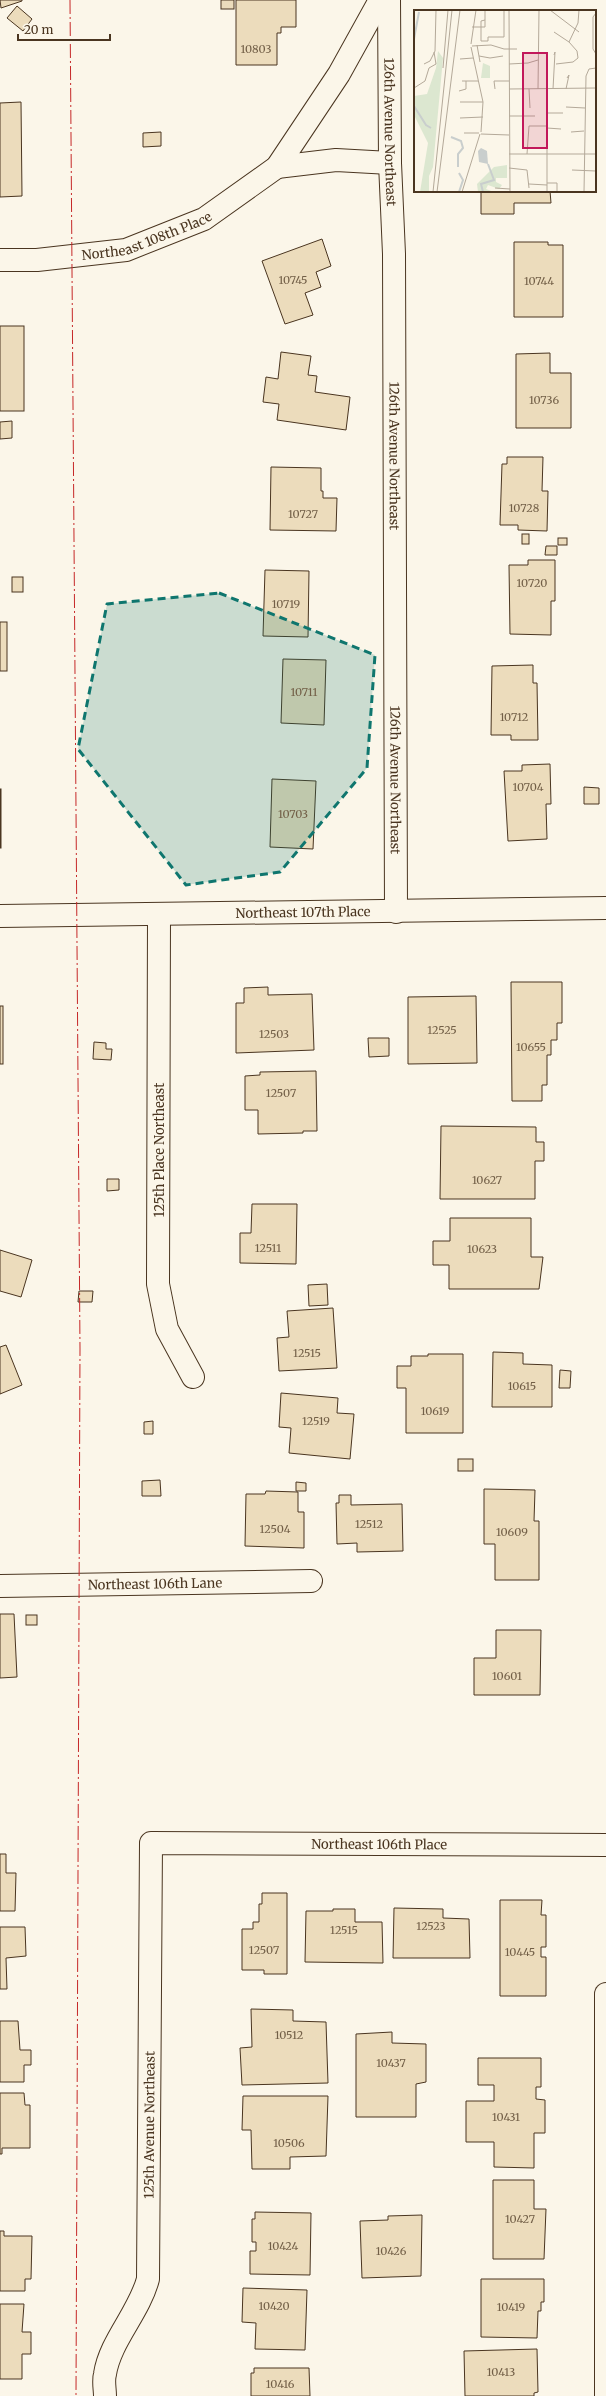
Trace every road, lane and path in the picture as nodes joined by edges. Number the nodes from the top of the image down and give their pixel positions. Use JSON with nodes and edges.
{"nodes":[{"id":1,"x":380,"y":0,"type":"edge"},
{"id":2,"x":389,"y":0,"type":"edge"},
{"id":3,"x":390,"y":163,"type":"junction"},
{"id":4,"x":276,"y":167,"type":"junction"},
{"id":5,"x":0,"y":260,"type":"edge"},
{"id":6,"x":606,"y":908,"type":"edge"},
{"id":7,"x":396,"y":912,"type":"junction"},
{"id":8,"x":0,"y":916,"type":"edge"},
{"id":9,"x":159,"y":916,"type":"junction"},
{"id":10,"x":193,"y":1377,"type":"dead end"},
{"id":11,"x":310,"y":1581,"type":"dead end"},
{"id":12,"x":0,"y":1586,"type":"edge"},
{"id":13,"x":151,"y":1843,"type":"joint"},
{"id":14,"x":606,"y":1845,"type":"edge"},
{"id":15,"x":606,"y":1994,"type":"edge"},
{"id":16,"x":105,"y":2396,"type":"edge"},
{"id":17,"x":606,"y":2396,"type":"edge"}],
"edges":[{"from":1,"to":4,"type":"street","name":"Northeast 108th Place"},
{"from":2,"to":3,"type":"street","name":"126th Avenue Northeast"},
{"from":3,"to":4,"type":"street","name":"Northeast 108th Place"},
{"from":3,"to":7,"type":"street","name":"126th Avenue Northeast"},
{"from":4,"to":5,"type":"street","name":"Northeast 108th Place"},
{"from":6,"to":7,"type":"street","name":"Northeast 107th Place"},
{"from":7,"to":9,"type":"street","name":"Northeast 107th Place"},
{"from":8,"to":9,"type":"street","name":"Northeast 107th Place"},
{"from":9,"to":10,"type":"street","name":"125th Place Northeast"},
{"from":11,"to":12,"type":"street","name":"Northeast 106th Lane"},
{"from":13,"to":14,"type":"street","name":"Northeast 106th Place"},
{"from":13,"to":16,"type":"street","name":"125th Avenue Northeast"},
{"from":15,"to":17,"type":"street"}]}
